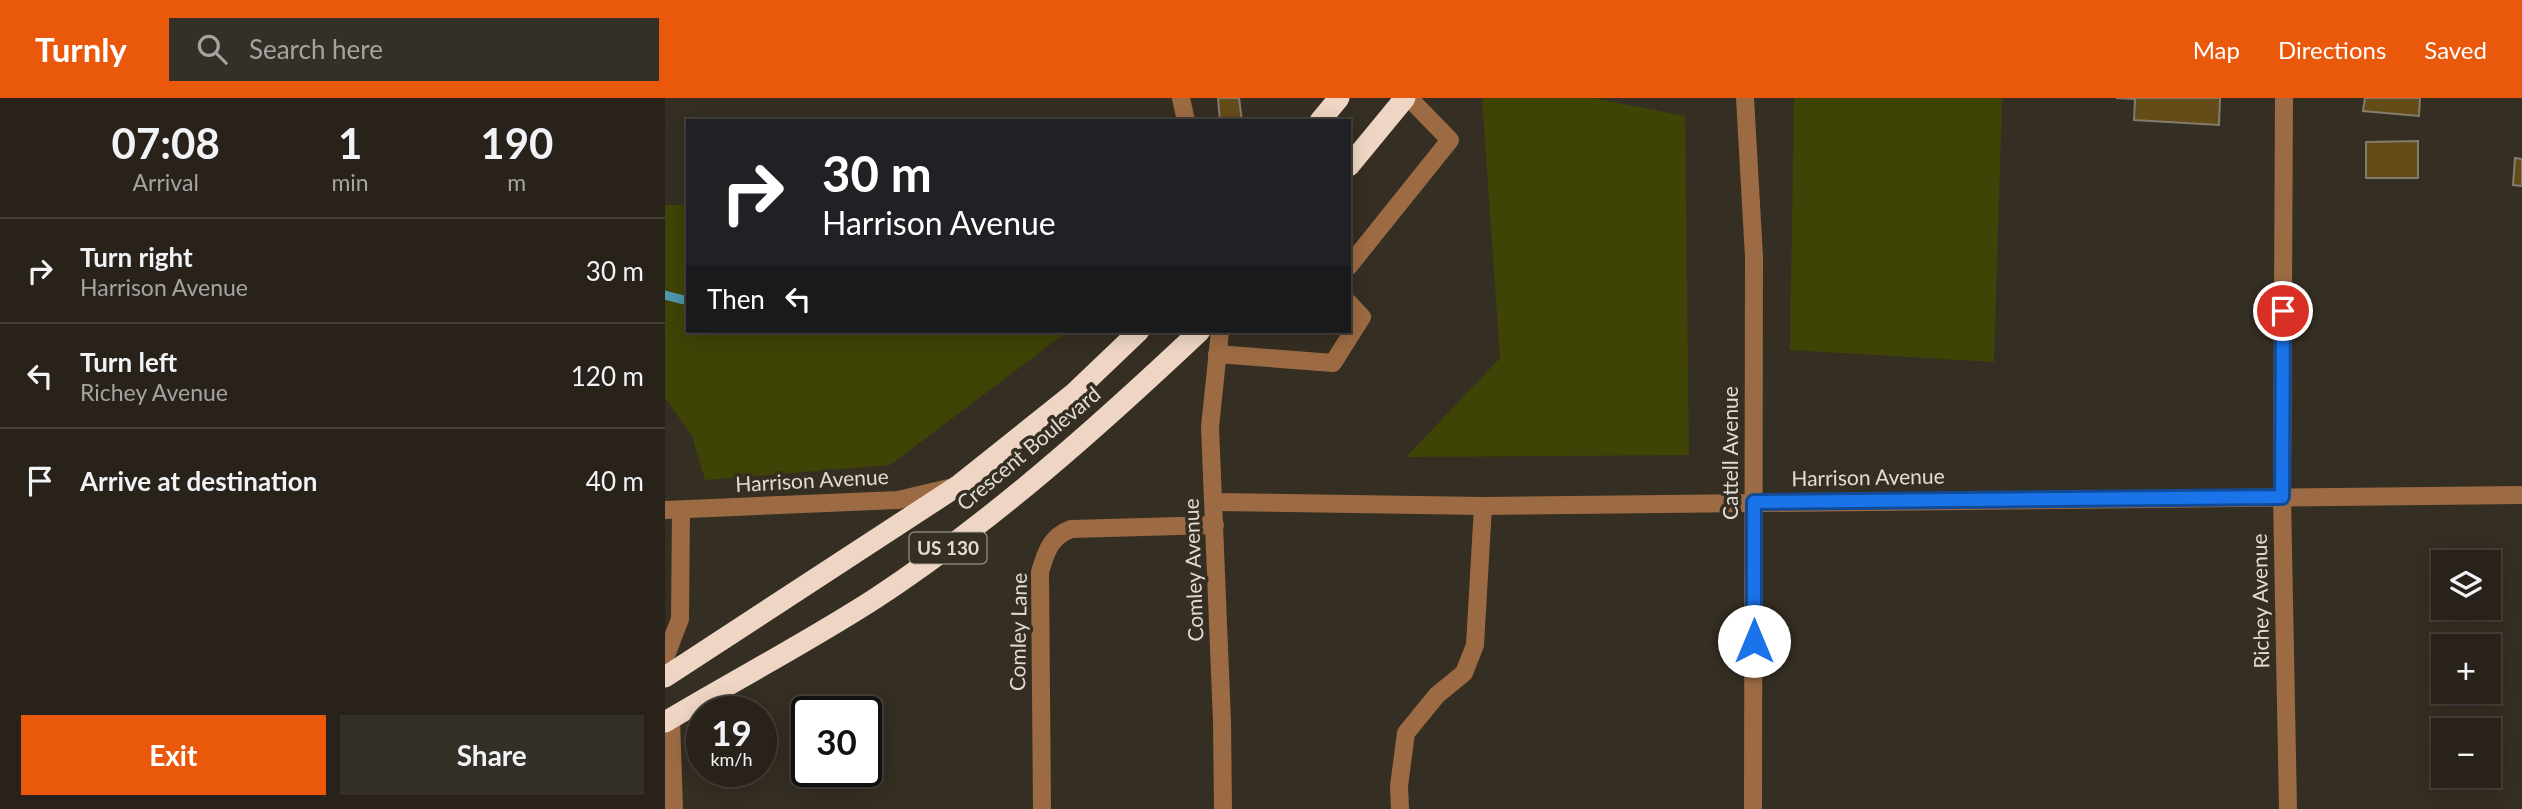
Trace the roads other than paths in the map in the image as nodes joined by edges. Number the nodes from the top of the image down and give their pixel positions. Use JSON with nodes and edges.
{"nodes":[{"id":1,"x":1181,"y":98,"type":"edge"},
{"id":2,"x":1339,"y":98,"type":"edge"},
{"id":3,"x":1407,"y":98,"type":"edge"},
{"id":4,"x":1745,"y":98,"type":"edge"},
{"id":5,"x":2284,"y":98,"type":"edge"},
{"id":6,"x":1186,"y":119,"type":"edge"},
{"id":7,"x":1322,"y":119,"type":"edge"},
{"id":8,"x":1351,"y":164,"type":"edge"},
{"id":9,"x":1351,"y":264,"type":"edge"},
{"id":10,"x":1351,"y":305,"type":"edge"},
{"id":11,"x":1137,"y":333,"type":"edge"},
{"id":12,"x":1198,"y":333,"type":"edge"},
{"id":13,"x":1220,"y":333,"type":"edge"},
{"id":14,"x":1217,"y":354,"type":"junction"},
{"id":15,"x":959,"y":485,"type":"junction"},
{"id":16,"x":2522,"y":495,"type":"edge"},
{"id":17,"x":2282,"y":497,"type":"junction"},
{"id":18,"x":1215,"y":502,"type":"junction"},
{"id":19,"x":1754,"y":502,"type":"junction"},
{"id":20,"x":1482,"y":506,"type":"junction"},
{"id":21,"x":673,"y":510,"type":"edge"},
{"id":22,"x":1215,"y":525,"type":"junction"},
{"id":23,"x":665,"y":658,"type":"edge"},
{"id":24,"x":665,"y":677,"type":"edge"},
{"id":25,"x":668,"y":720,"type":"edge"},
{"id":26,"x":674,"y":809,"type":"edge"},
{"id":27,"x":1042,"y":809,"type":"edge"},
{"id":28,"x":1223,"y":809,"type":"edge"},
{"id":29,"x":1399,"y":809,"type":"edge"},
{"id":30,"x":1753,"y":809,"type":"edge"},
{"id":31,"x":2288,"y":809,"type":"edge"}],
"edges":[{"from":1,"to":6,"type":"street"},
{"from":2,"to":7,"type":"highway"},
{"from":3,"to":8,"type":"highway"},
{"from":3,"to":9,"type":"street"},
{"from":4,"to":19,"type":"street","name":"Cattell Avenue"},
{"from":5,"to":17,"type":"street","name":"Richey Avenue"},
{"from":10,"to":14,"type":"street"},
{"from":11,"to":15,"type":"highway","name":"Crescent Boulevard","number":"US 130"},
{"from":12,"to":25,"type":"highway","name":"Crescent Boulevard","number":"US 130"},
{"from":13,"to":14,"type":"street","name":"Comley Avenue"},
{"from":14,"to":18,"type":"street","name":"Comley Avenue"},
{"from":15,"to":21,"type":"street","name":"Harrison Avenue"},
{"from":15,"to":24,"type":"highway","name":"Crescent Boulevard","number":"US 130"},
{"from":16,"to":17,"type":"street","name":"Harrison Avenue"},
{"from":17,"to":19,"type":"street","name":"Harrison Avenue"},
{"from":17,"to":31,"type":"street","name":"Richey Avenue"},
{"from":18,"to":20,"type":"street","name":"Harrison Avenue"},
{"from":18,"to":22,"type":"street","name":"Comley Avenue"},
{"from":19,"to":20,"type":"street","name":"Harrison Avenue"},
{"from":19,"to":30,"type":"street","name":"Cattell Avenue"},
{"from":20,"to":29,"type":"street"},
{"from":21,"to":23,"type":"street"},
{"from":22,"to":27,"type":"street","name":"Comley Lane"},
{"from":22,"to":28,"type":"street","name":"Comley Avenue"},
{"from":25,"to":26,"type":"street"}]}
